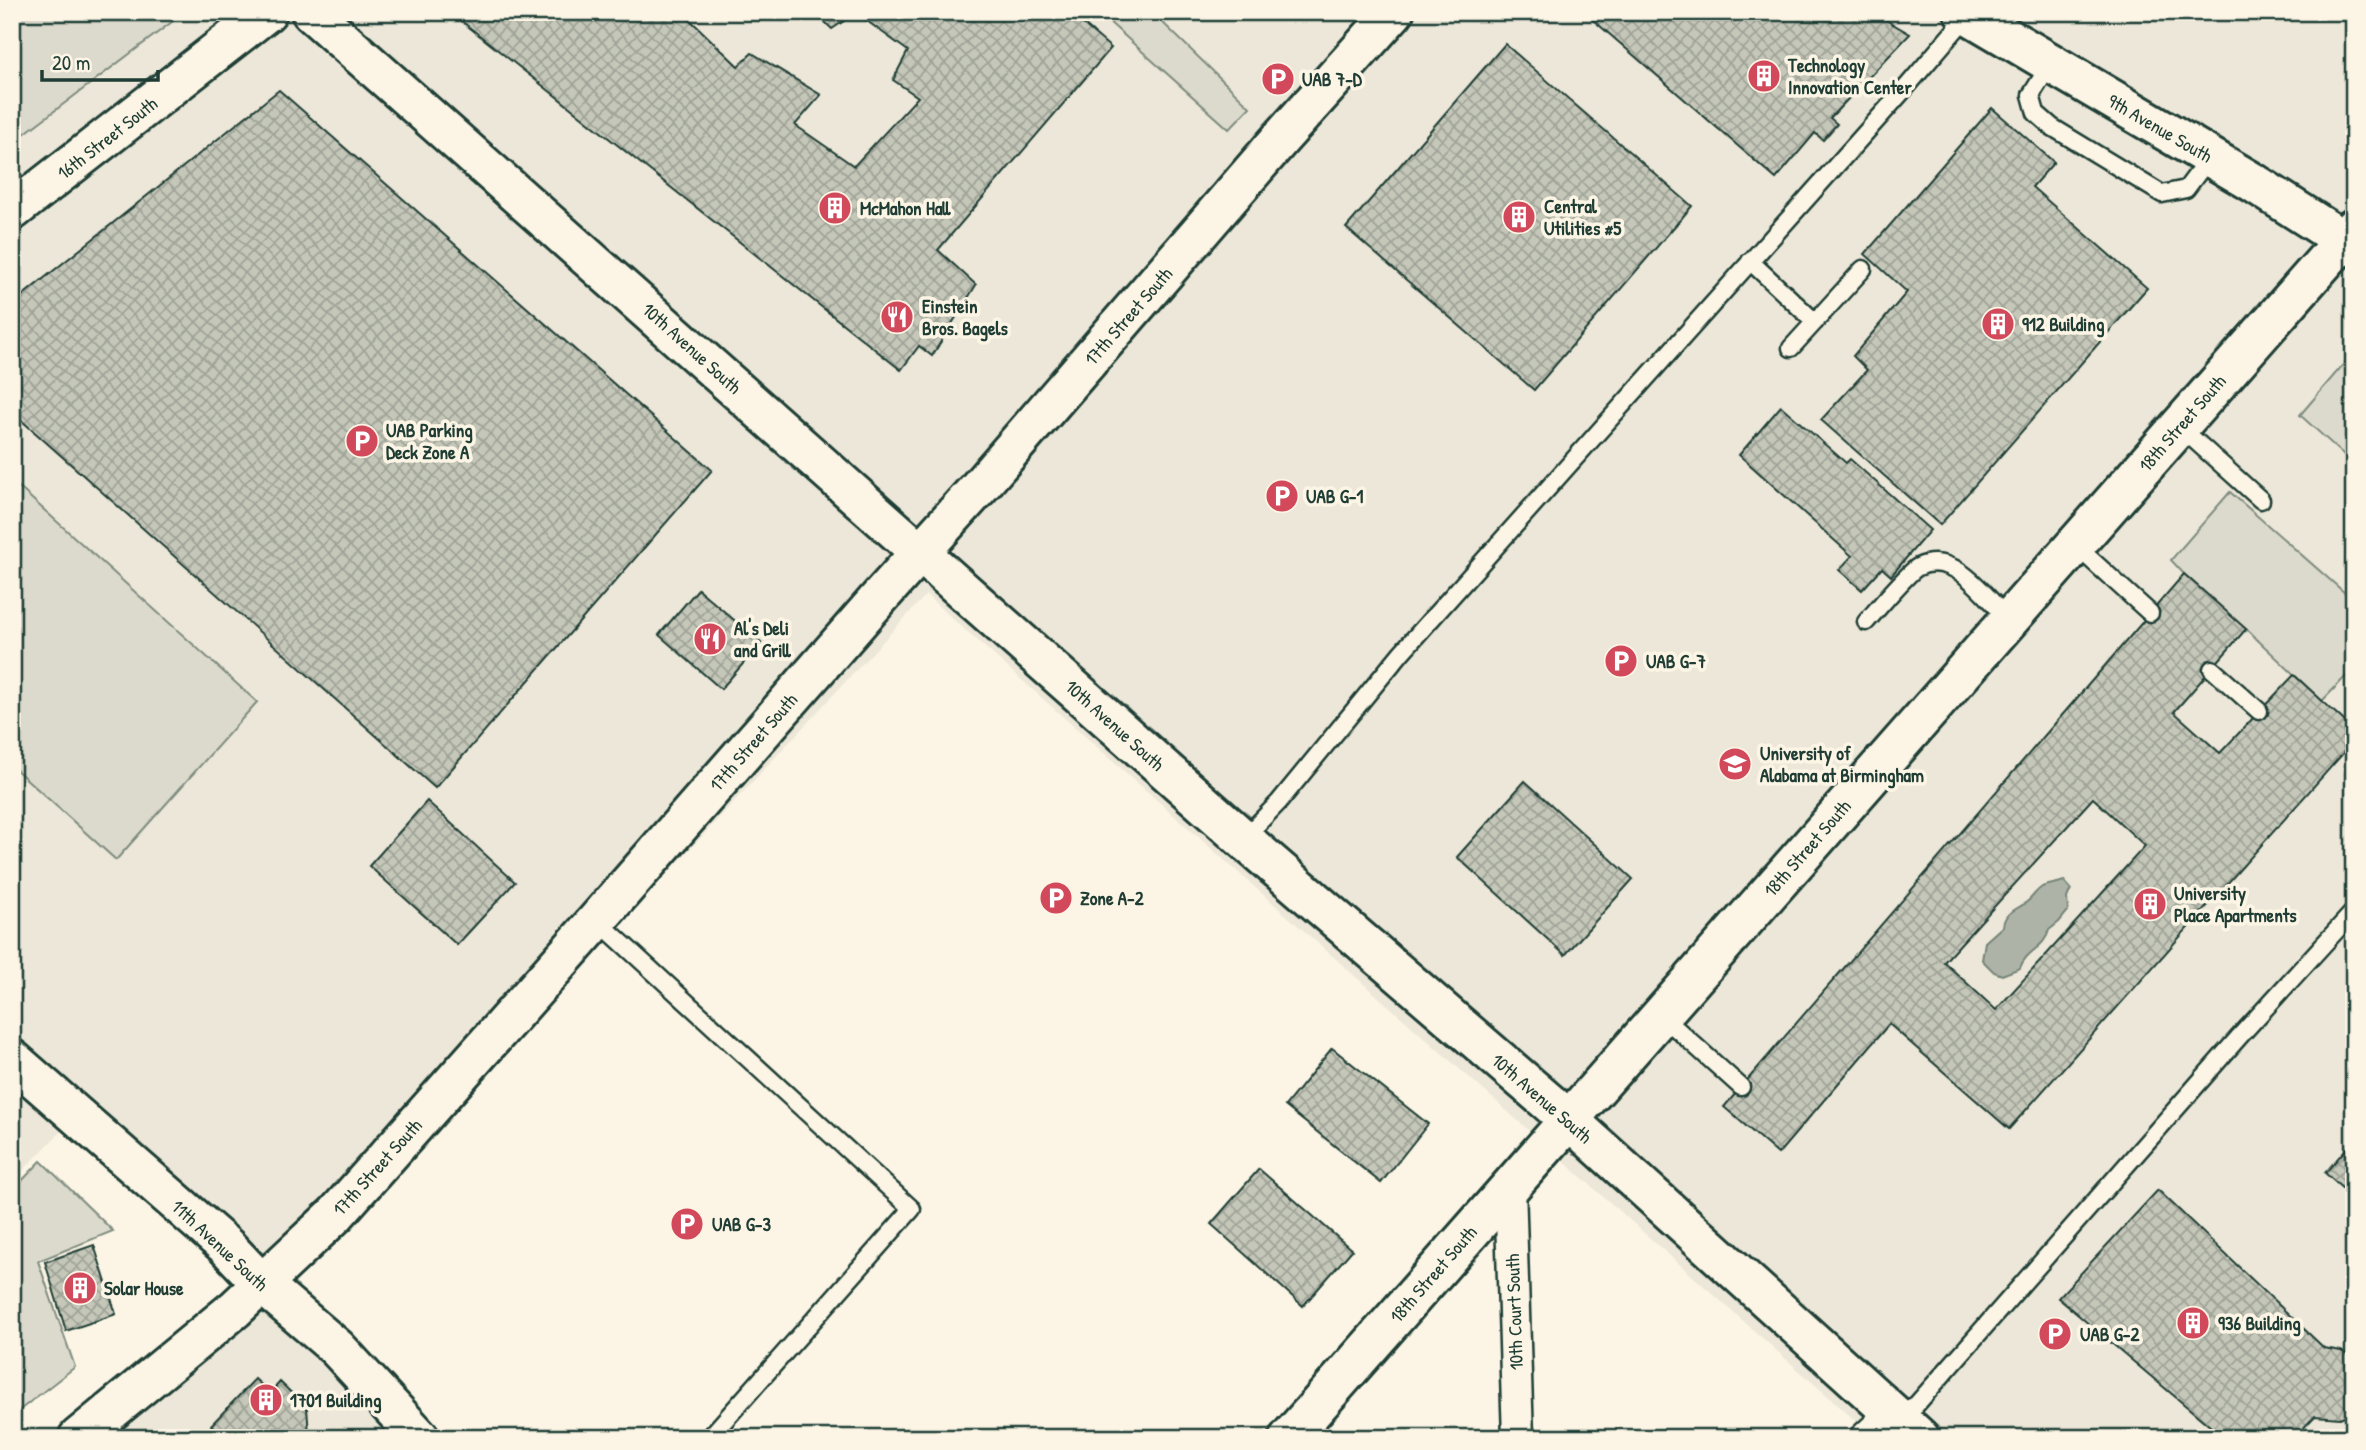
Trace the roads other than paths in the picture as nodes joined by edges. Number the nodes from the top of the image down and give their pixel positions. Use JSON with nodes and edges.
{"nodes":[{"id":1,"x":267,"y":12,"type":"edge"},
{"id":2,"x":311,"y":12,"type":"edge"},
{"id":3,"x":1394,"y":12,"type":"edge"},
{"id":4,"x":1966,"y":13,"type":"edge"},
{"id":5,"x":2051,"y":64,"type":"junction"},
{"id":6,"x":2210,"y":157,"type":"junction"},
{"id":7,"x":15,"y":205,"type":"edge"},
{"id":8,"x":2350,"y":238,"type":"edge"},
{"id":9,"x":1750,"y":261,"type":"junction"},
{"id":10,"x":1863,"y":269,"type":"dead end"},
{"id":11,"x":1815,"y":322,"type":"junction"},
{"id":12,"x":1791,"y":348,"type":"dead end"},
{"id":13,"x":2180,"y":427,"type":"junction"},
{"id":14,"x":2261,"y":500,"type":"dead end"},
{"id":15,"x":2075,"y":545,"type":"junction"},
{"id":16,"x":920,"y":552,"type":"junction"},
{"id":17,"x":2150,"y":613,"type":"dead end"},
{"id":18,"x":2009,"y":620,"type":"junction"},
{"id":19,"x":1866,"y":622,"type":"dead end"},
{"id":20,"x":2212,"y":669,"type":"dead end"},
{"id":21,"x":2259,"y":710,"type":"dead end"},
{"id":22,"x":1243,"y":839,"type":"junction"},
{"id":23,"x":2354,"y":911,"type":"edge"},
{"id":24,"x":597,"y":920,"type":"junction"},
{"id":25,"x":1661,"y":1015,"type":"junction"},
{"id":26,"x":12,"y":1059,"type":"edge"},
{"id":27,"x":1741,"y":1087,"type":"dead end"},
{"id":28,"x":1569,"y":1120,"type":"junction"},
{"id":29,"x":1510,"y":1186,"type":"junction"},
{"id":30,"x":262,"y":1284,"type":"junction"},
{"id":31,"x":1892,"y":1413,"type":"junction"},
{"id":32,"x":78,"y":1438,"type":"edge"},
{"id":33,"x":420,"y":1438,"type":"edge"},
{"id":34,"x":709,"y":1438,"type":"edge"},
{"id":35,"x":1289,"y":1438,"type":"edge"},
{"id":36,"x":1518,"y":1438,"type":"edge"},
{"id":37,"x":1855,"y":1438,"type":"edge"},
{"id":38,"x":1920,"y":1438,"type":"edge"}],
"edges":[{"from":1,"to":7,"type":"street","name":"16th Street South"},
{"from":2,"to":16,"type":"street","name":"10th Avenue South"},
{"from":3,"to":16,"type":"street","name":"17th Street South"},
{"from":4,"to":5,"type":"street","name":"9th Avenue South"},
{"from":4,"to":9,"type":"lane"},
{"from":5,"to":6,"type":"street","name":"9th Avenue South"},
{"from":5,"to":6,"type":"lane"},
{"from":6,"to":8,"type":"street","name":"9th Avenue South"},
{"from":8,"to":13,"type":"street","name":"18th Street South"},
{"from":9,"to":11,"type":"lane"},
{"from":9,"to":22,"type":"lane"},
{"from":10,"to":11,"type":"lane"},
{"from":11,"to":12,"type":"lane"},
{"from":13,"to":14,"type":"lane"},
{"from":13,"to":15,"type":"street","name":"18th Street South"},
{"from":15,"to":17,"type":"lane"},
{"from":15,"to":18,"type":"street","name":"18th Street South"},
{"from":16,"to":22,"type":"street","name":"10th Avenue South"},
{"from":16,"to":24,"type":"street","name":"17th Street South"},
{"from":18,"to":19,"type":"lane"},
{"from":18,"to":25,"type":"street","name":"18th Street South"},
{"from":20,"to":21,"type":"lane"},
{"from":22,"to":28,"type":"street","name":"10th Avenue South"},
{"from":23,"to":31,"type":"lane"},
{"from":24,"to":30,"type":"street","name":"17th Street South"},
{"from":24,"to":34,"type":"lane"},
{"from":25,"to":27,"type":"lane"},
{"from":25,"to":28,"type":"street","name":"18th Street South"},
{"from":26,"to":30,"type":"street","name":"11th Avenue South"},
{"from":28,"to":29,"type":"street","name":"18th Street South"},
{"from":28,"to":31,"type":"street","name":"10th Avenue South"},
{"from":29,"to":35,"type":"street","name":"18th Street South"},
{"from":29,"to":36,"type":"street","name":"10th Court South"},
{"from":30,"to":32,"type":"street","name":"17th Street South"},
{"from":30,"to":33,"type":"street","name":"11th Avenue South"},
{"from":31,"to":37,"type":"lane"},
{"from":31,"to":38,"type":"street","name":"10th Avenue South"}]}
